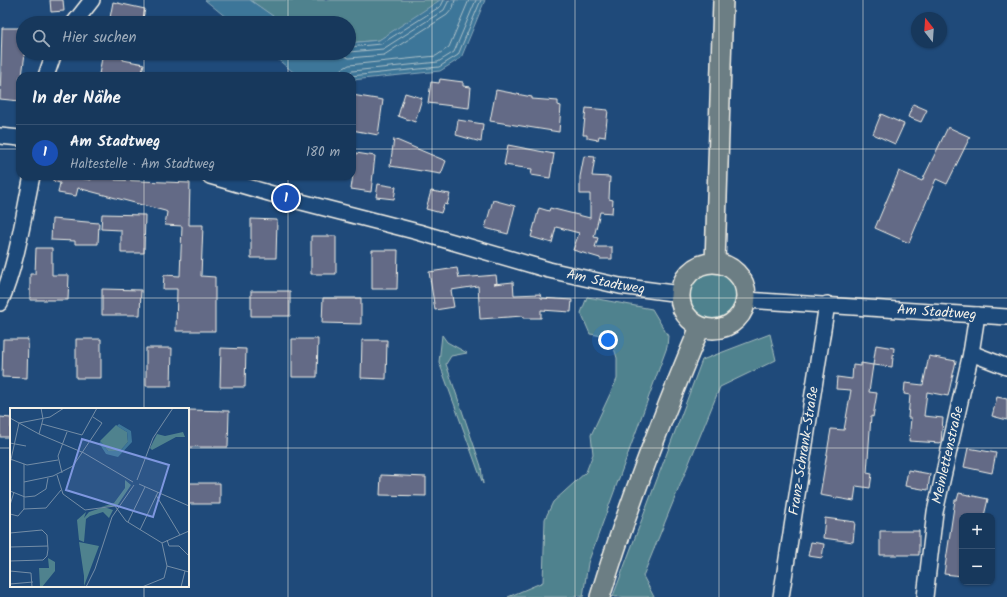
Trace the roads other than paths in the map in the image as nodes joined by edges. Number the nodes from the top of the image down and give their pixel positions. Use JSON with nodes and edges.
{"nodes":[{"id":1,"x":92,"y":0,"type":"edge"},
{"id":2,"x":723,"y":0,"type":"edge"},
{"id":3,"x":79,"y":16,"type":"edge"},
{"id":4,"x":52,"y":60,"type":"edge"},
{"id":5,"x":47,"y":72,"type":"edge"},
{"id":6,"x":0,"y":136,"type":"edge"},
{"id":7,"x":16,"y":138,"type":"edge"},
{"id":8,"x":31,"y":180,"type":"edge"},
{"id":9,"x":224,"y":180,"type":"edge"},
{"id":10,"x":715,"y":263,"type":"junction"},
{"id":11,"x":680,"y":294,"type":"junction"},
{"id":12,"x":746,"y":300,"type":"junction"},
{"id":13,"x":0,"y":303,"type":"edge"},
{"id":14,"x":827,"y":304,"type":"junction"},
{"id":15,"x":977,"y":315,"type":"junction"},
{"id":16,"x":1007,"y":317,"type":"edge"},
{"id":17,"x":700,"y":326,"type":"junction"},
{"id":18,"x":971,"y":354,"type":"junction"},
{"id":19,"x":1007,"y":367,"type":"edge"},
{"id":20,"x":600,"y":597,"type":"edge"},
{"id":21,"x":781,"y":597,"type":"edge"},
{"id":22,"x":925,"y":597,"type":"edge"}],
"edges":[{"from":1,"to":3,"type":"street"},
{"from":2,"to":10,"type":"main road"},
{"from":4,"to":5,"type":"street"},
{"from":6,"to":7,"type":"street"},
{"from":8,"to":13,"type":"street"},
{"from":9,"to":11,"type":"street","name":"Am Stadtweg"},
{"from":10,"to":11,"type":"main road"},
{"from":10,"to":12,"type":"main road"},
{"from":11,"to":17,"type":"main road"},
{"from":12,"to":14,"type":"street","name":"Am Stadtweg"},
{"from":12,"to":17,"type":"main road"},
{"from":14,"to":15,"type":"street","name":"Am Stadtweg"},
{"from":14,"to":21,"type":"street","name":"Franz-Schrank-Straße"},
{"from":15,"to":16,"type":"street","name":"Am Stadtweg"},
{"from":15,"to":18,"type":"street","name":"Meinlettenstraße"},
{"from":17,"to":20,"type":"main road"},
{"from":18,"to":19,"type":"street"},
{"from":18,"to":22,"type":"street","name":"Meinlettenstraße"}]}
